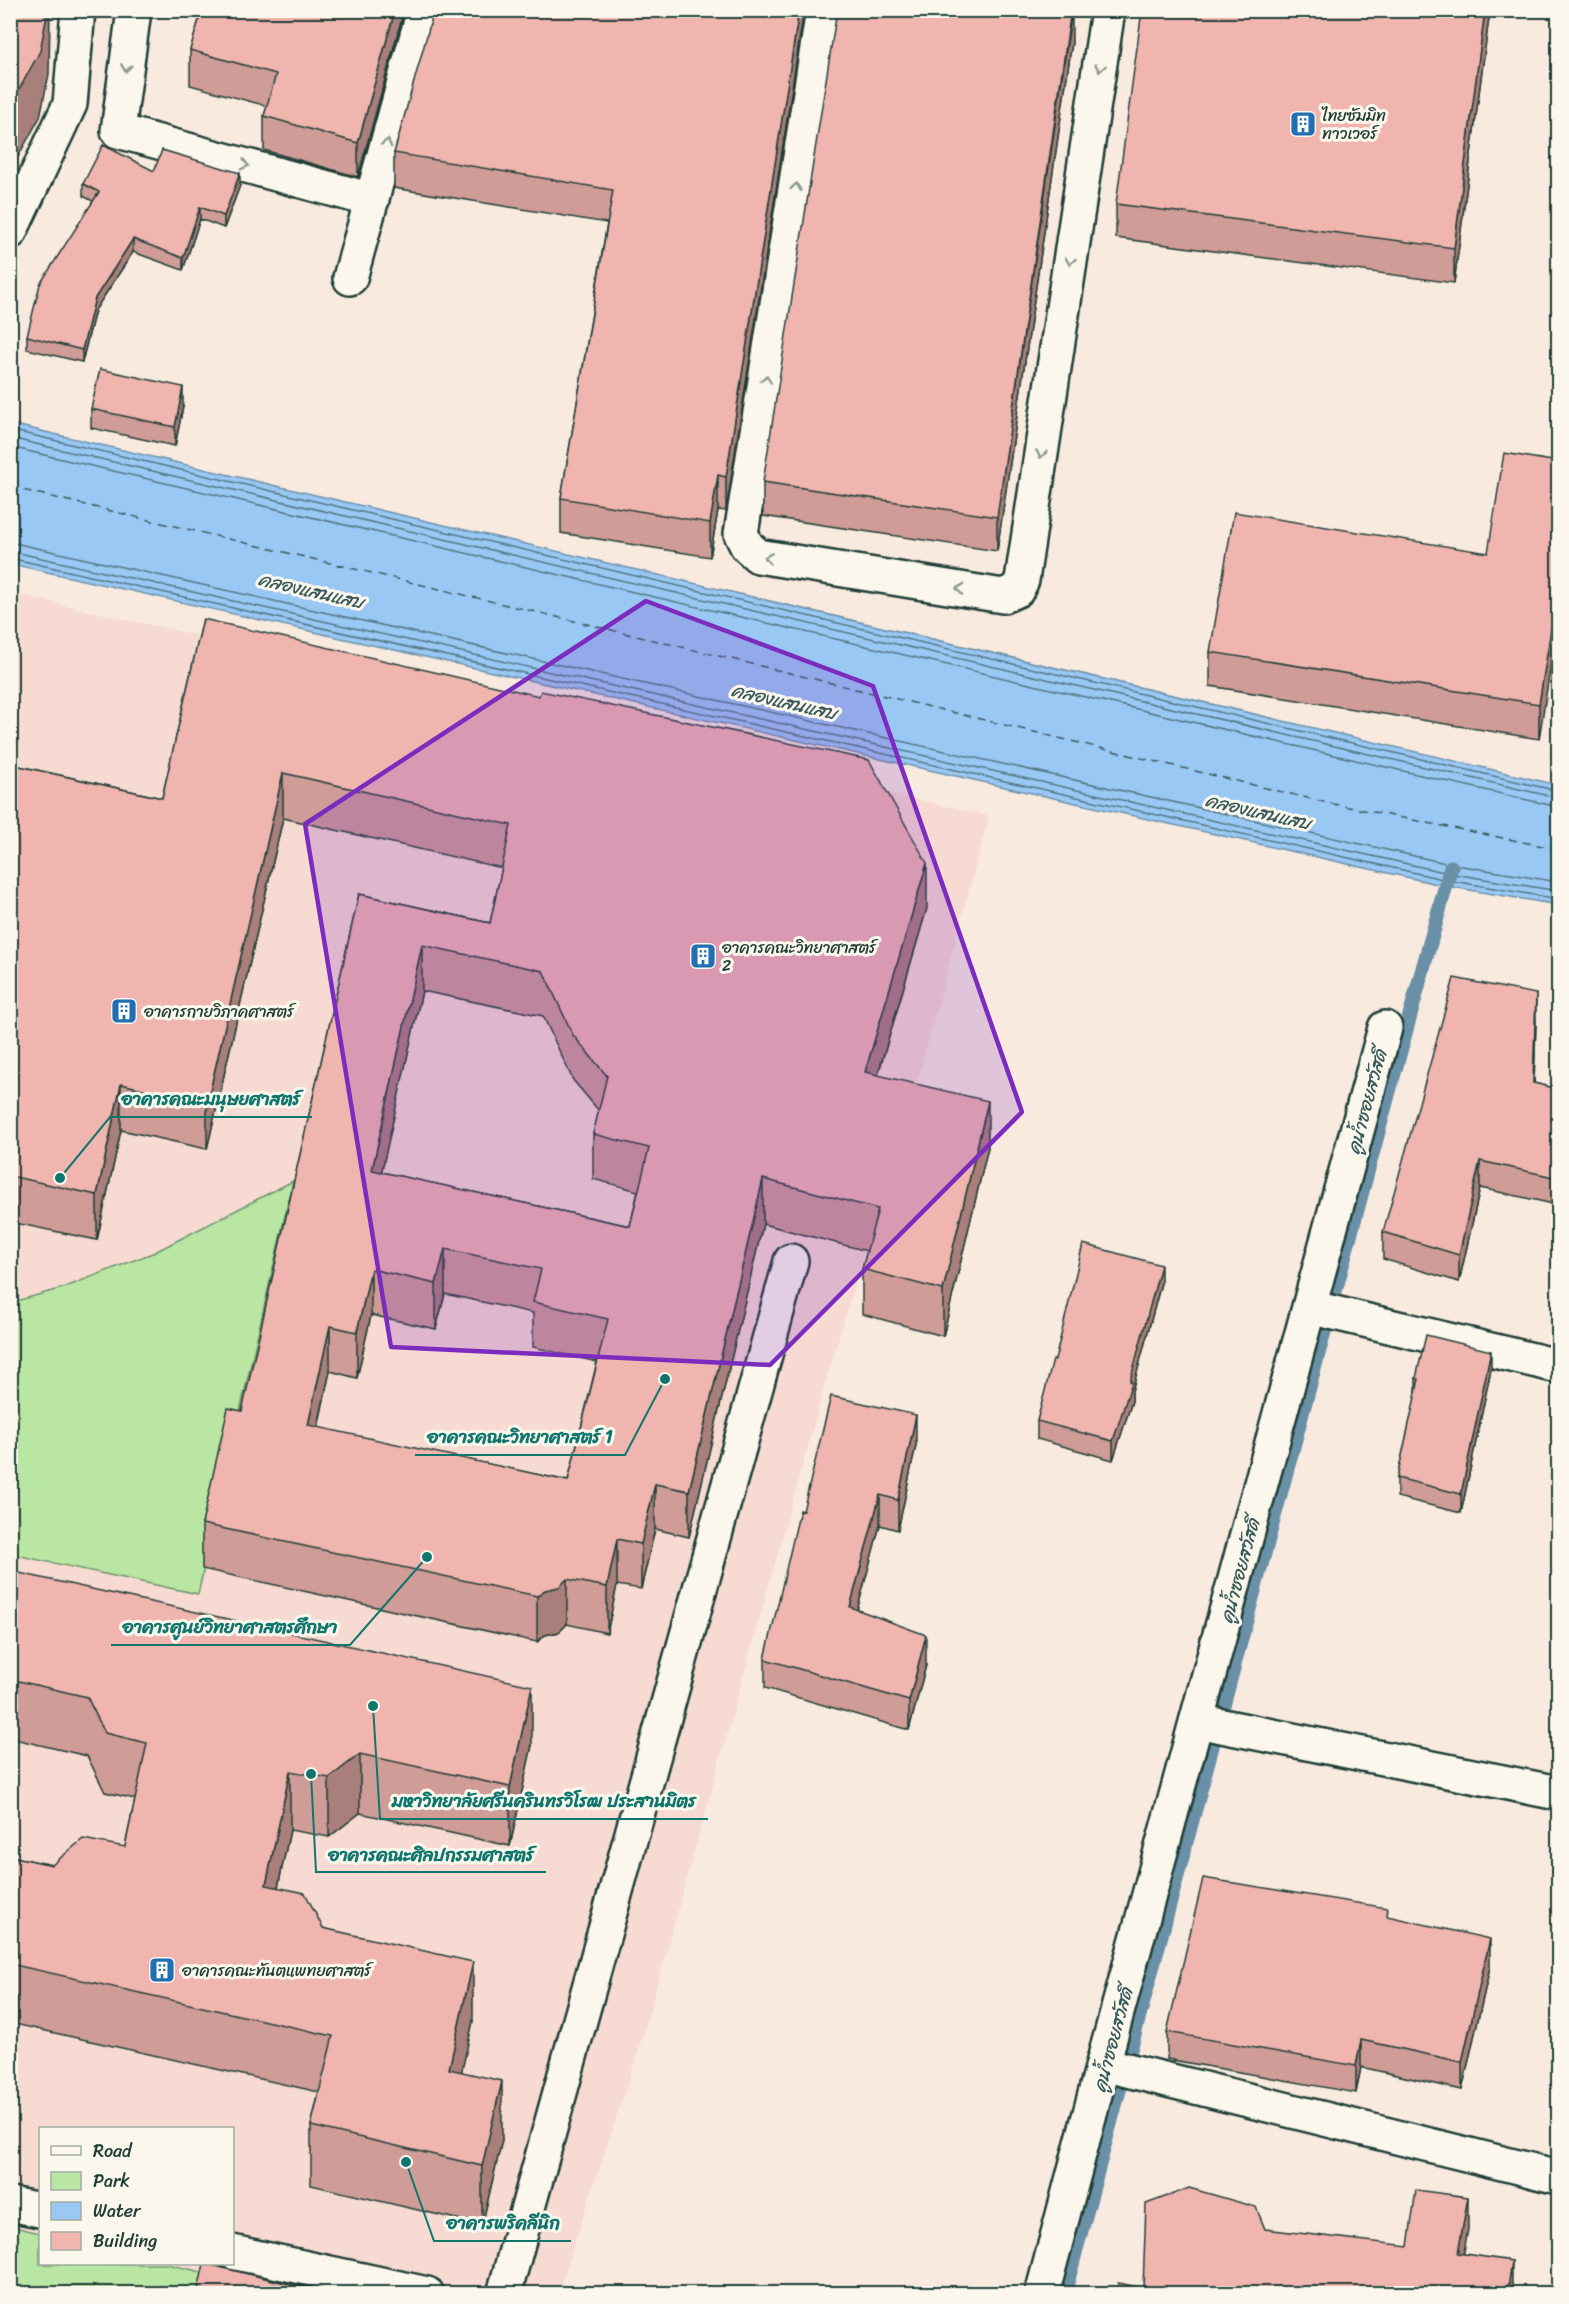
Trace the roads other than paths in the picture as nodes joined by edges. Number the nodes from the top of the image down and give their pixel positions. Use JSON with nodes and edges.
{"nodes":[{"id":1,"x":78,"y":10,"type":"edge"},
{"id":2,"x":134,"y":10,"type":"edge"},
{"id":3,"x":424,"y":10,"type":"edge"},
{"id":4,"x":823,"y":10,"type":"edge"},
{"id":5,"x":1108,"y":10,"type":"edge"},
{"id":6,"x":372,"y":200,"type":"junction"},
{"id":7,"x":10,"y":232,"type":"edge"},
{"id":8,"x":350,"y":278,"type":"dead end"},
{"id":9,"x":1385,"y":1028,"type":"dead end"},
{"id":10,"x":791,"y":1261,"type":"dead end"},
{"id":11,"x":1311,"y":1307,"type":"junction"},
{"id":12,"x":1558,"y":1366,"type":"edge"},
{"id":13,"x":1213,"y":1724,"type":"junction"},
{"id":14,"x":1558,"y":1793,"type":"edge"},
{"id":15,"x":1122,"y":2069,"type":"junction"},
{"id":16,"x":1558,"y":2177,"type":"edge"},
{"id":17,"x":10,"y":2204,"type":"edge"},
{"id":18,"x":39,"y":2210,"type":"edge"},
{"id":19,"x":234,"y":2252,"type":"edge"},
{"id":20,"x":427,"y":2294,"type":"edge"},
{"id":21,"x":504,"y":2294,"type":"edge"},
{"id":22,"x":1042,"y":2294,"type":"edge"}],
"edges":[{"from":1,"to":7,"type":"street"},
{"from":2,"to":6,"type":"street","one_way":true},
{"from":6,"to":3,"type":"street","one_way":true},
{"from":5,"to":4,"type":"street","one_way":true},
{"from":6,"to":8,"type":"street"},
{"from":9,"to":11,"type":"street"},
{"from":10,"to":21,"type":"street"},
{"from":11,"to":12,"type":"street"},
{"from":11,"to":13,"type":"street"},
{"from":13,"to":14,"type":"street"},
{"from":13,"to":15,"type":"street"},
{"from":15,"to":16,"type":"street"},
{"from":15,"to":22,"type":"street"},
{"from":17,"to":18,"type":"street"},
{"from":19,"to":20,"type":"street"}]}
